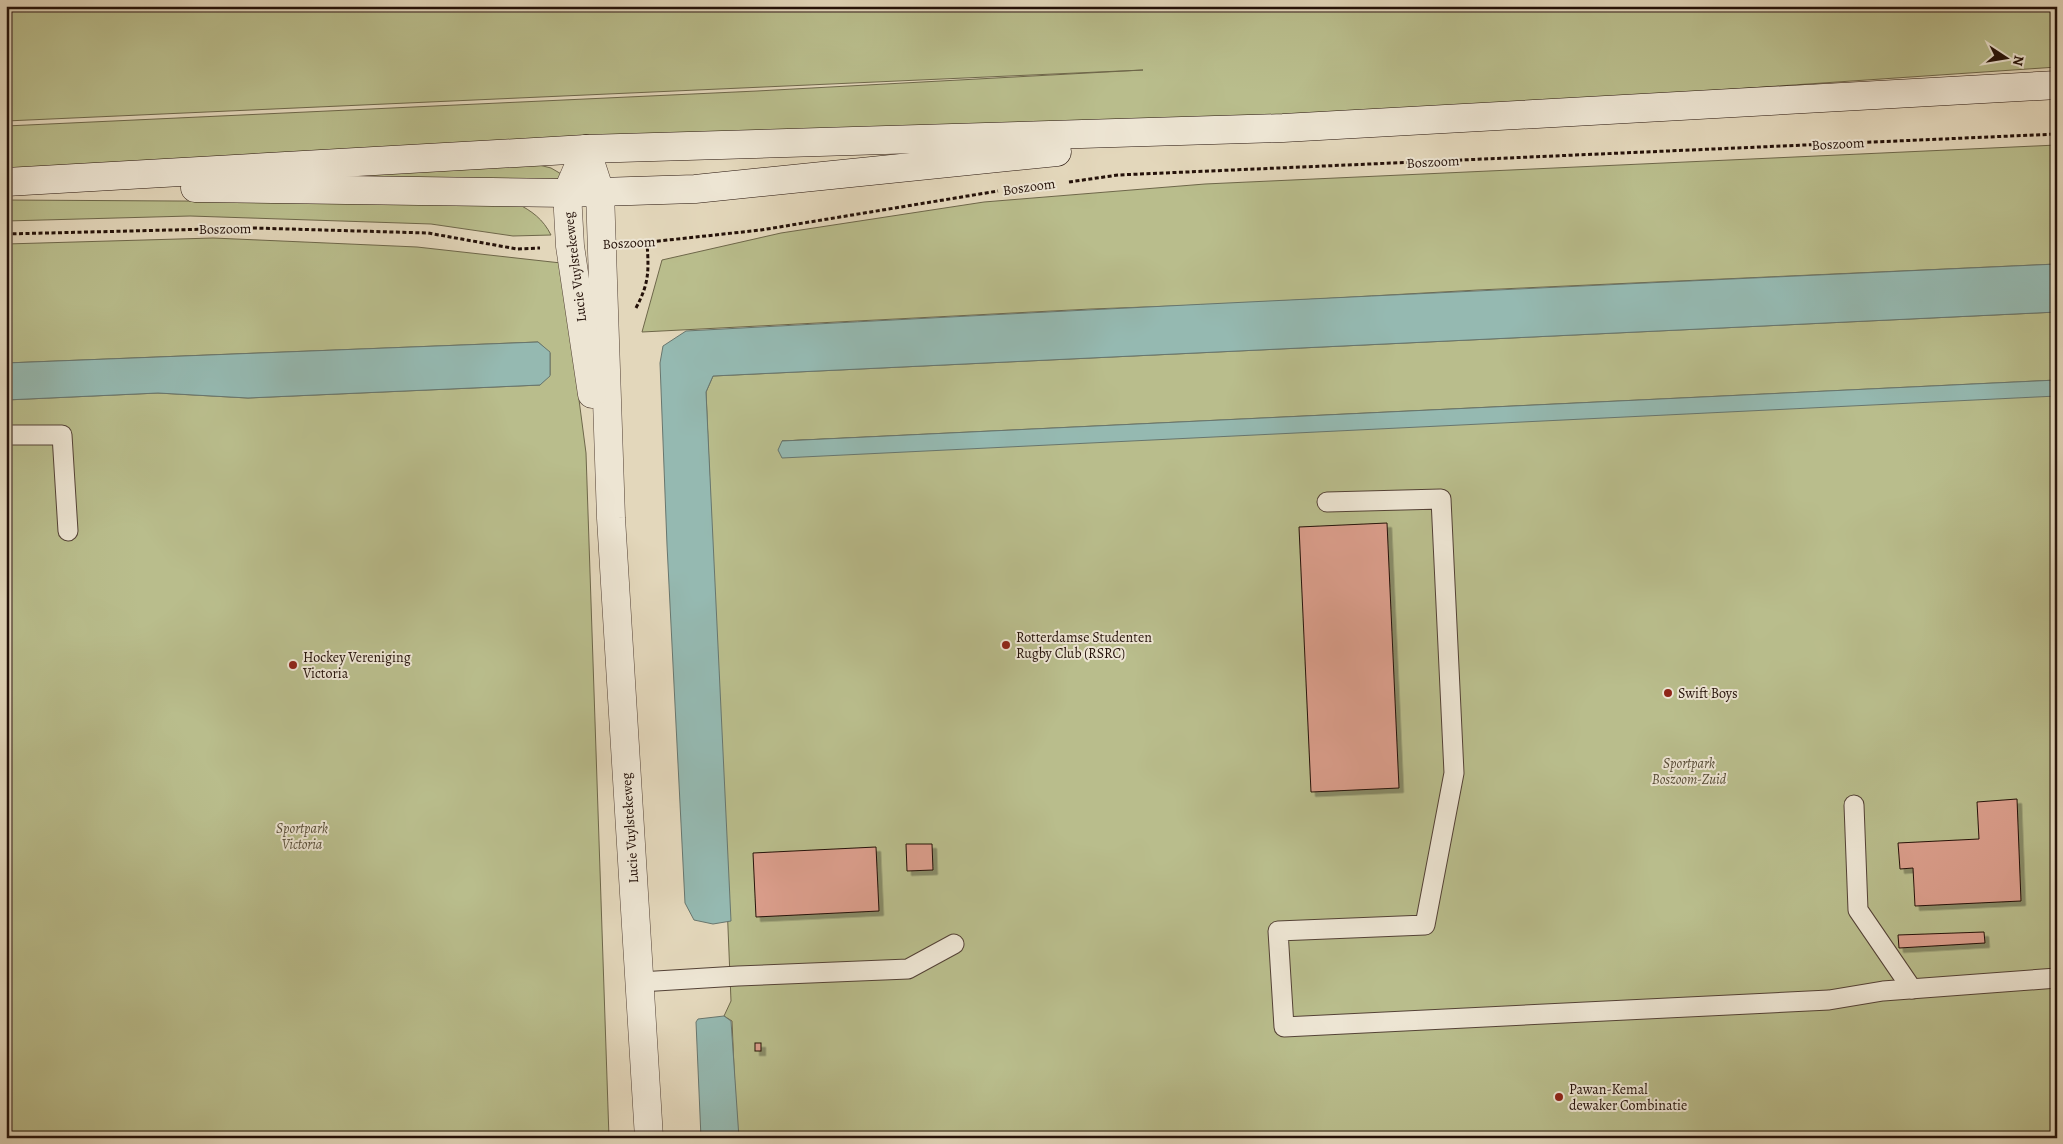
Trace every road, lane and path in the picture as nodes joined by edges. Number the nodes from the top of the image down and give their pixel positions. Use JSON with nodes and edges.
{"nodes":[{"id":1,"x":2057,"y":85,"type":"edge"},
{"id":2,"x":1282,"y":128,"type":"junction"},
{"id":3,"x":2057,"y":134,"type":"edge"},
{"id":4,"x":586,"y":149,"type":"junction"},
{"id":5,"x":1060,"y":183,"type":"dead end"},
{"id":6,"x":6,"y":184,"type":"edge"},
{"id":7,"x":1003,"y":190,"type":"dead end"},
{"id":8,"x":600,"y":192,"type":"junction"},
{"id":9,"x":567,"y":193,"type":"junction"},
{"id":10,"x":6,"y":234,"type":"edge"},
{"id":11,"x":603,"y":245,"type":"junction"},
{"id":12,"x":570,"y":246,"type":"junction"},
{"id":13,"x":6,"y":435,"type":"edge"},
{"id":14,"x":1328,"y":502,"type":"dead end"},
{"id":15,"x":610,"y":518,"type":"junction"},
{"id":16,"x":68,"y":531,"type":"dead end"},
{"id":17,"x":1854,"y":805,"type":"dead end"},
{"id":18,"x":954,"y":944,"type":"dead end"},
{"id":19,"x":2057,"y":978,"type":"edge"},
{"id":20,"x":640,"y":982,"type":"junction"},
{"id":21,"x":1912,"y":989,"type":"junction"},
{"id":22,"x":650,"y":1138,"type":"edge"}],
"edges":[{"from":1,"to":2,"type":"main road"},
{"from":2,"to":4,"type":"main road"},
{"from":2,"to":8,"type":"main road"},
{"from":3,"to":5,"type":"path","name":"Boszoom"},
{"from":4,"to":6,"type":"main road"},
{"from":4,"to":8,"type":"main road","name":"Lucie Vuylstekeweg"},
{"from":4,"to":9,"type":"main road","name":"Lucie Vuylstekeweg"},
{"from":6,"to":9,"type":"main road"},
{"from":7,"to":11,"type":"path","name":"Boszoom"},
{"from":8,"to":9,"type":"main road"},
{"from":8,"to":11,"type":"main road","name":"Lucie Vuylstekeweg"},
{"from":9,"to":12,"type":"main road","name":"Lucie Vuylstekeweg"},
{"from":10,"to":12,"type":"path","name":"Boszoom"},
{"from":11,"to":15,"type":"main road","name":"Lucie Vuylstekeweg"},
{"from":12,"to":15,"type":"main road","name":"Lucie Vuylstekeweg"},
{"from":13,"to":16,"type":"lane"},
{"from":14,"to":21,"type":"lane"},
{"from":15,"to":20,"type":"main road","name":"Lucie Vuylstekeweg"},
{"from":17,"to":21,"type":"lane"},
{"from":18,"to":20,"type":"lane"},
{"from":19,"to":21,"type":"lane"},
{"from":20,"to":22,"type":"main road","name":"Lucie Vuylstekeweg"}]}
